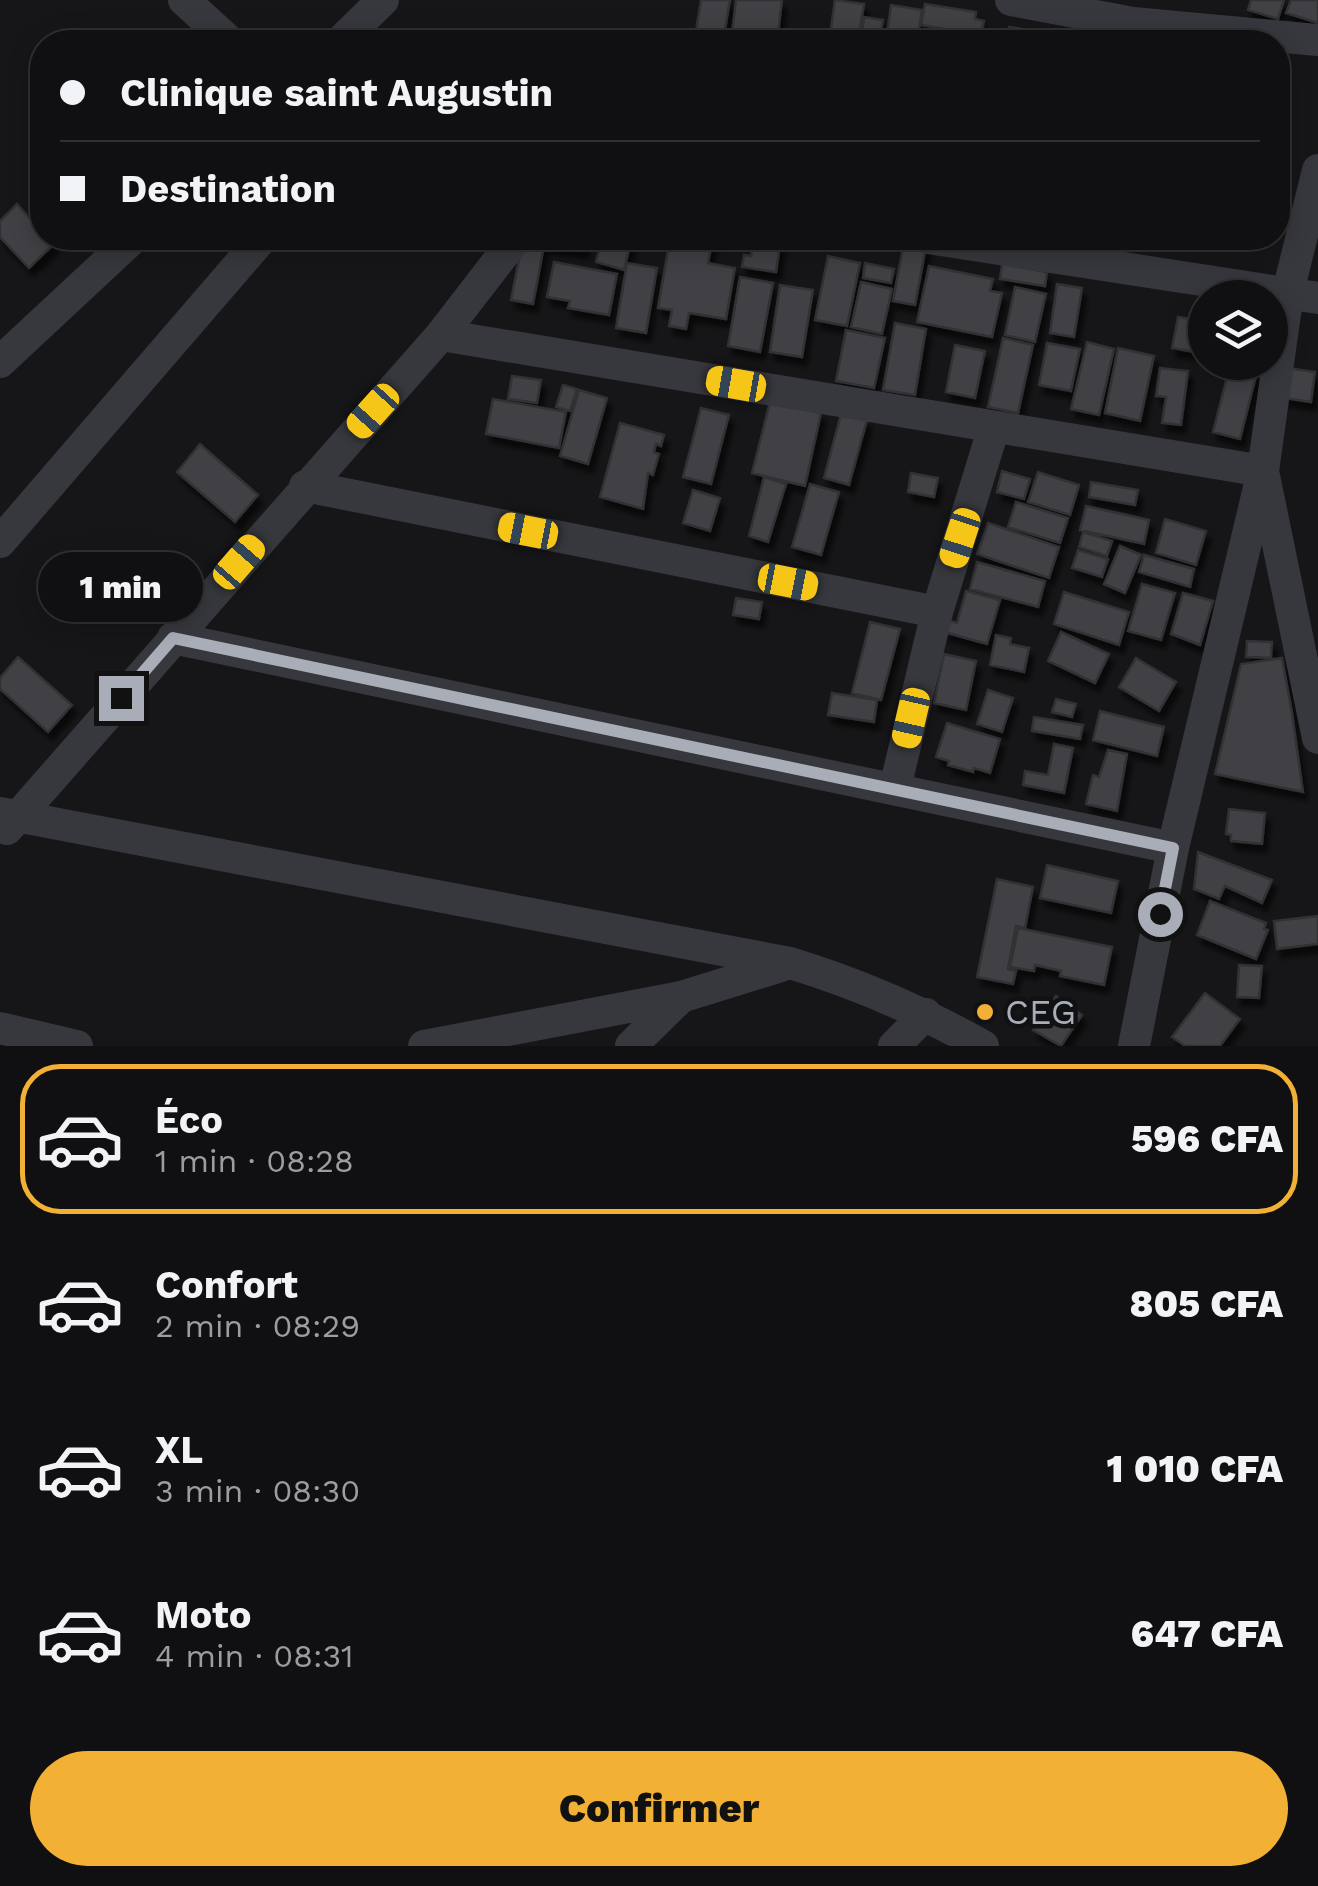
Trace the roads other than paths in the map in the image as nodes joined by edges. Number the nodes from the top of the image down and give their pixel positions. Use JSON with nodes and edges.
{"nodes":[{"id":1,"x":184,"y":0,"type":"edge"},
{"id":2,"x":383,"y":0,"type":"edge"},
{"id":3,"x":1011,"y":0,"type":"edge"},
{"id":4,"x":1136,"y":11,"type":"edge"},
{"id":5,"x":217,"y":30,"type":"edge"},
{"id":6,"x":352,"y":30,"type":"edge"},
{"id":7,"x":1255,"y":30,"type":"edge"},
{"id":8,"x":1290,"y":36,"type":"edge"},
{"id":9,"x":1318,"y":40,"type":"edge"},
{"id":10,"x":1318,"y":170,"type":"edge"},
{"id":11,"x":120,"y":250,"type":"edge"},
{"id":12,"x":252,"y":250,"type":"edge"},
{"id":13,"x":507,"y":250,"type":"edge"},
{"id":14,"x":1007,"y":250,"type":"edge"},
{"id":15,"x":1303,"y":295,"type":"edge"},
{"id":16,"x":441,"y":336,"type":"junction"},
{"id":17,"x":0,"y":362,"type":"edge"},
{"id":18,"x":994,"y":427,"type":"junction"},
{"id":19,"x":1263,"y":471,"type":"junction"},
{"id":20,"x":305,"y":486,"type":"junction"},
{"id":21,"x":0,"y":542,"type":"edge"},
{"id":22,"x":936,"y":612,"type":"junction"},
{"id":23,"x":173,"y":638,"type":"junction"},
{"id":24,"x":1318,"y":738,"type":"edge"},
{"id":25,"x":894,"y":788,"type":"junction"},
{"id":26,"x":6,"y":822,"type":"edge"},
{"id":27,"x":1173,"y":848,"type":"junction"},
{"id":28,"x":790,"y":963,"type":"junction"},
{"id":29,"x":681,"y":997,"type":"junction"},
{"id":30,"x":926,"y":1014,"type":"junction"},
{"id":31,"x":0,"y":1028,"type":"edge"},
{"id":32,"x":77,"y":1046,"type":"edge"},
{"id":33,"x":424,"y":1046,"type":"edge"},
{"id":34,"x":632,"y":1046,"type":"edge"},
{"id":35,"x":894,"y":1046,"type":"edge"},
{"id":36,"x":983,"y":1046,"type":"edge"},
{"id":37,"x":1134,"y":1046,"type":"edge"}],
"edges":[{"from":1,"to":5,"type":"street"},
{"from":2,"to":6,"type":"street"},
{"from":3,"to":4,"type":"street"},
{"from":4,"to":7,"type":"street"},
{"from":8,"to":9,"type":"street"},
{"from":10,"to":15,"type":"street"},
{"from":11,"to":17,"type":"street"},
{"from":12,"to":21,"type":"street"},
{"from":13,"to":16,"type":"street"},
{"from":14,"to":15,"type":"street"},
{"from":15,"to":19,"type":"street"},
{"from":16,"to":18,"type":"street"},
{"from":16,"to":20,"type":"street"},
{"from":18,"to":19,"type":"street"},
{"from":18,"to":22,"type":"street"},
{"from":19,"to":24,"type":"street"},
{"from":19,"to":27,"type":"street"},
{"from":20,"to":22,"type":"street"},
{"from":20,"to":23,"type":"street"},
{"from":22,"to":25,"type":"street"},
{"from":23,"to":25,"type":"street"},
{"from":23,"to":26,"type":"street"},
{"from":25,"to":27,"type":"street"},
{"from":26,"to":28,"type":"street"},
{"from":27,"to":37,"type":"street"},
{"from":28,"to":29,"type":"street"},
{"from":28,"to":30,"type":"street"},
{"from":29,"to":33,"type":"street"},
{"from":29,"to":34,"type":"street"},
{"from":30,"to":35,"type":"street"},
{"from":30,"to":36,"type":"street"},
{"from":31,"to":32,"type":"street"}]}
